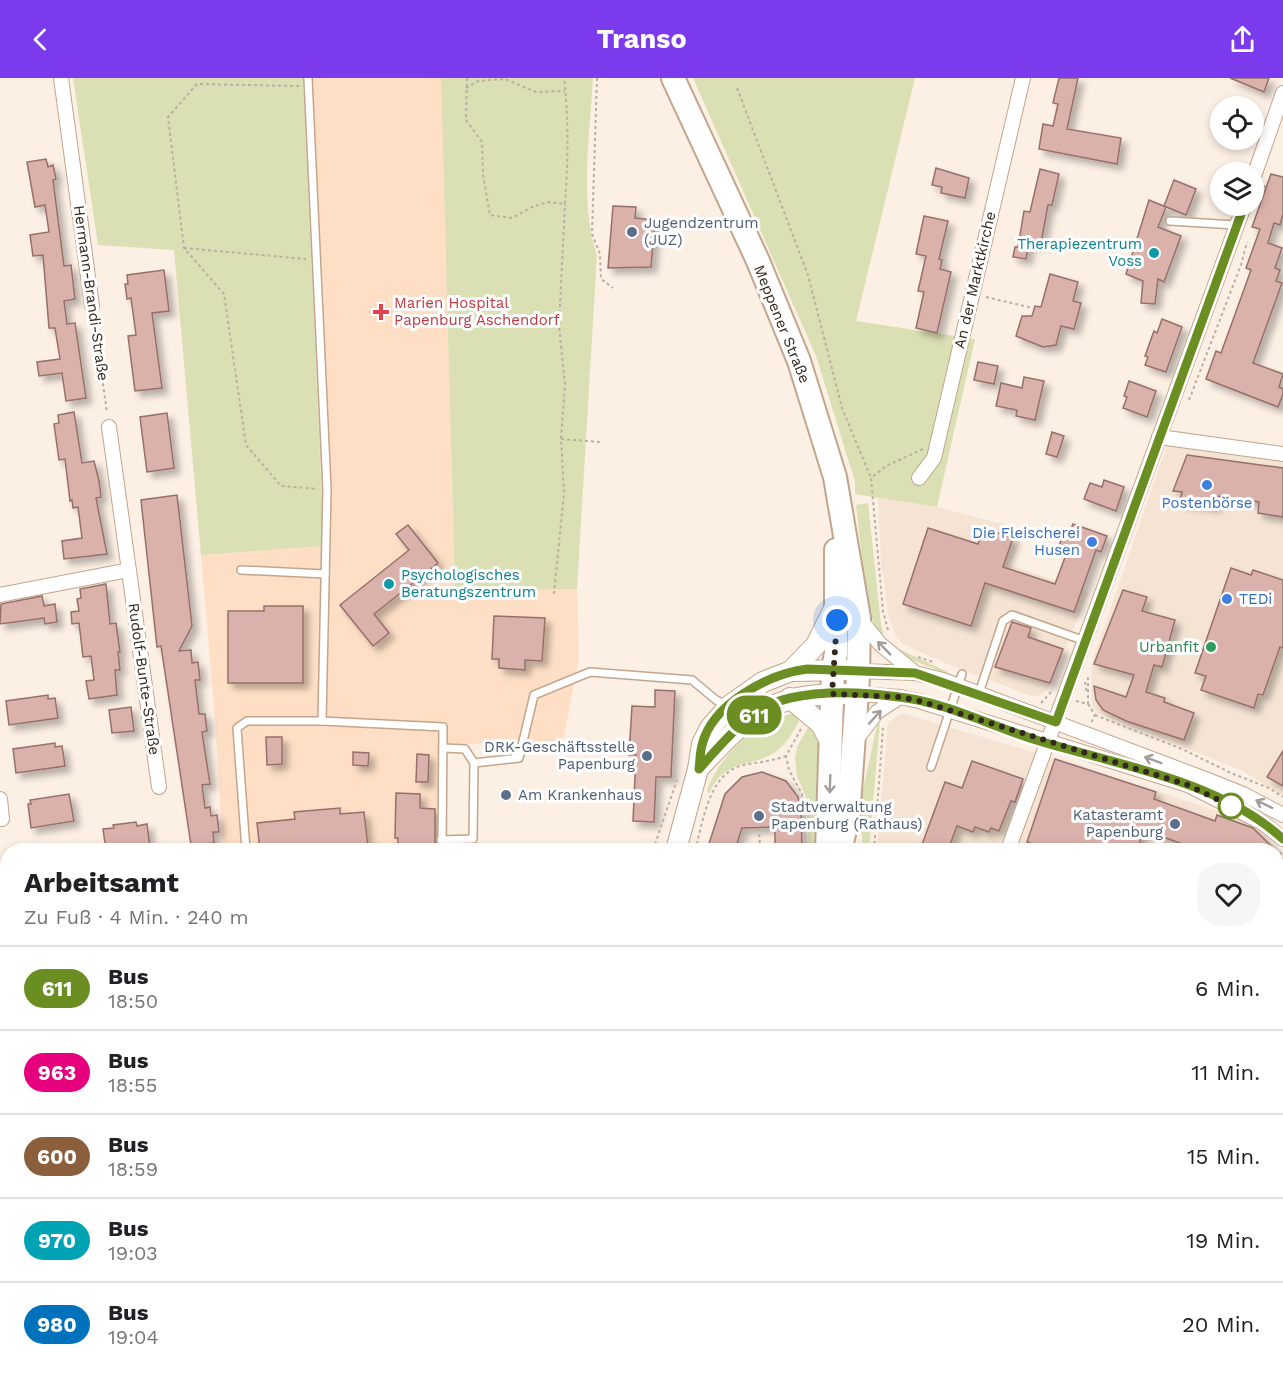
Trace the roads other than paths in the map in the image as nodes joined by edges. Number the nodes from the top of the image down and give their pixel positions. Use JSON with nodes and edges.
{"nodes":[{"id":1,"x":61,"y":78,"type":"edge"},
{"id":2,"x":673,"y":78,"type":"edge"},
{"id":3,"x":1023,"y":78,"type":"edge"},
{"id":4,"x":308,"y":82,"type":"edge"},
{"id":5,"x":1283,"y":93,"type":"edge"},
{"id":6,"x":1259,"y":162,"type":"edge"},
{"id":7,"x":1240,"y":216,"type":"edge"},
{"id":8,"x":1170,"y":221,"type":"dead end"},
{"id":9,"x":1236,"y":225,"type":"junction"},
{"id":10,"x":93,"y":306,"type":"road end"},
{"id":11,"x":109,"y":427,"type":"road end"},
{"id":12,"x":1159,"y":437,"type":"junction"},
{"id":13,"x":1283,"y":454,"type":"edge"},
{"id":14,"x":835,"y":477,"type":"junction"},
{"id":15,"x":919,"y":478,"type":"dead end"},
{"id":16,"x":129,"y":570,"type":"junction"},
{"id":17,"x":241,"y":570,"type":"dead end"},
{"id":18,"x":325,"y":574,"type":"junction"},
{"id":19,"x":0,"y":595,"type":"edge"},
{"id":20,"x":837,"y":603,"type":"junction"},
{"id":21,"x":859,"y":618,"type":"junction"},
{"id":22,"x":1085,"y":641,"type":"junction"},
{"id":23,"x":833,"y":670,"type":"junction"},
{"id":24,"x":858,"y":670,"type":"junction"},
{"id":25,"x":791,"y":671,"type":"junction"},
{"id":26,"x":915,"y":673,"type":"junction"},
{"id":27,"x":960,"y":680,"type":"junction"},
{"id":28,"x":979,"y":693,"type":"junction"},
{"id":29,"x":832,"y":694,"type":"junction"},
{"id":30,"x":857,"y":694,"type":"junction"},
{"id":31,"x":900,"y":697,"type":"junction"},
{"id":32,"x":790,"y":698,"type":"junction"},
{"id":33,"x":729,"y":706,"type":"junction"},
{"id":34,"x":950,"y":710,"type":"junction"},
{"id":35,"x":322,"y":721,"type":"junction"},
{"id":36,"x":1056,"y":722,"type":"junction"},
{"id":37,"x":854,"y":742,"type":"junction"},
{"id":38,"x":831,"y":743,"type":"junction"},
{"id":39,"x":1049,"y":743,"type":"junction"},
{"id":40,"x":443,"y":748,"type":"junction"},
{"id":41,"x":474,"y":763,"type":"junction"},
{"id":42,"x":931,"y":767,"type":"dead end"},
{"id":43,"x":699,"y":769,"type":"junction"},
{"id":44,"x":159,"y":787,"type":"dead end"},
{"id":45,"x":0,"y":799,"type":"edge"},
{"id":46,"x":1283,"y":814,"type":"edge"},
{"id":47,"x":2,"y":819,"type":"dead end"},
{"id":48,"x":441,"y":840,"type":"junction"},
{"id":49,"x":245,"y":843,"type":"edge"},
{"id":50,"x":441,"y":843,"type":"edge"},
{"id":51,"x":678,"y":843,"type":"edge"},
{"id":52,"x":827,"y":843,"type":"edge"},
{"id":53,"x":842,"y":843,"type":"edge"},
{"id":54,"x":1014,"y":843,"type":"edge"},
{"id":55,"x":1282,"y":843,"type":"edge"}],
"edges":[{"from":1,"to":10,"type":"street","name":"Hermann-Brandi-Straße"},
{"from":2,"to":14,"type":"main road","name":"Meppener Straße"},
{"from":3,"to":15,"type":"street","name":"An der Marktkirche"},
{"from":4,"to":18,"type":"lane"},
{"from":5,"to":6,"type":"street"},
{"from":7,"to":9,"type":"street"},
{"from":8,"to":9,"type":"lane"},
{"from":9,"to":12,"type":"street"},
{"from":11,"to":16,"type":"street","name":"Rudolf-Bunte-Straße"},
{"from":12,"to":13,"type":"street"},
{"from":12,"to":22,"type":"street"},
{"from":14,"to":20,"type":"main road","name":"Meppener Straße"},
{"from":14,"to":21,"type":"main road","name":"Meppener Straße"},
{"from":16,"to":19,"type":"street"},
{"from":16,"to":44,"type":"street","name":"Rudolf-Bunte-Straße"},
{"from":17,"to":18,"type":"lane"},
{"from":18,"to":35,"type":"lane"},
{"from":20,"to":23,"type":"main road","name":"Meppener Straße"},
{"from":20,"to":25,"type":"street"},
{"from":21,"to":24,"type":"main road","name":"Meppener Straße"},
{"from":26,"to":21,"type":"street","name":"Meppener Straße","one_way":true},
{"from":22,"to":28,"type":"lane"},
{"from":22,"to":36,"type":"street"},
{"from":23,"to":24,"type":"street"},
{"from":23,"to":25,"type":"street"},
{"from":23,"to":29,"type":"main road","name":"Meppener Straße"},
{"from":24,"to":26,"type":"street"},
{"from":24,"to":30,"type":"main road","name":"Meppener Straße"},
{"from":25,"to":33,"type":"street"},
{"from":26,"to":27,"type":"street"},
{"from":27,"to":28,"type":"street"},
{"from":27,"to":34,"type":"lane"},
{"from":28,"to":36,"type":"street"},
{"from":29,"to":30,"type":"street"},
{"from":29,"to":32,"type":"street"},
{"from":29,"to":38,"type":"main road","name":"Meppener Straße"},
{"from":30,"to":31,"type":"street"},
{"from":30,"to":37,"type":"main road","name":"Meppener Straße"},
{"from":31,"to":34,"type":"street"},
{"from":37,"to":31,"type":"street","one_way":true},
{"from":32,"to":38,"type":"street"},
{"from":32,"to":43,"type":"street"},
{"from":33,"to":41,"type":"lane"},
{"from":33,"to":43,"type":"street"},
{"from":34,"to":39,"type":"street"},
{"from":34,"to":42,"type":"lane"},
{"from":35,"to":40,"type":"lane"},
{"from":35,"to":49,"type":"lane"},
{"from":36,"to":39,"type":"street"},
{"from":46,"to":36,"type":"street","one_way":true},
{"from":37,"to":53,"type":"main road","name":"Meppener Straße"},
{"from":38,"to":52,"type":"main road","name":"Meppener Straße","one_way":true},
{"from":39,"to":54,"type":"street"},
{"from":39,"to":55,"type":"street"},
{"from":40,"to":41,"type":"lane"},
{"from":40,"to":48,"type":"lane"},
{"from":41,"to":48,"type":"lane"},
{"from":43,"to":51,"type":"street"},
{"from":45,"to":47,"type":"street"},
{"from":48,"to":50,"type":"lane"}]}
